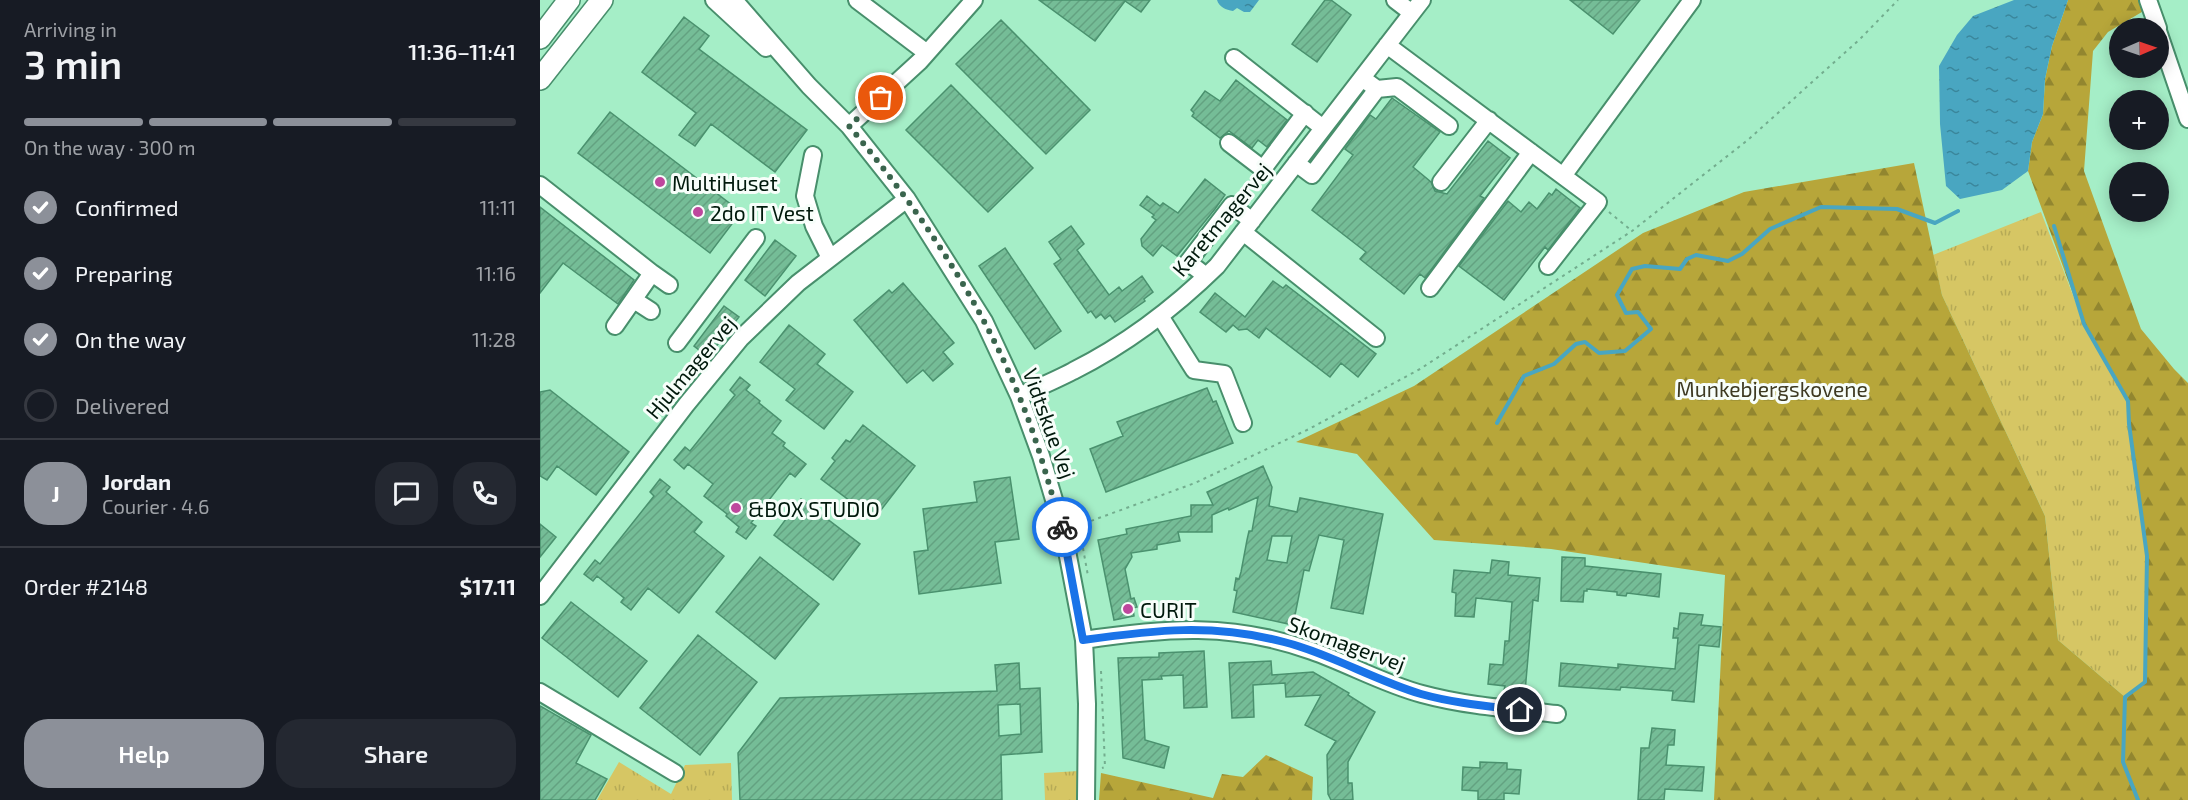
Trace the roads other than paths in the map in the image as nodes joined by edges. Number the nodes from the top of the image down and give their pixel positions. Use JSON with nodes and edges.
{"nodes":[{"id":1,"x":569,"y":0,"type":"edge"},
{"id":2,"x":591,"y":0,"type":"edge"},
{"id":3,"x":602,"y":0,"type":"edge"},
{"id":4,"x":714,"y":0,"type":"edge"},
{"id":5,"x":734,"y":0,"type":"edge"},
{"id":6,"x":857,"y":0,"type":"edge"},
{"id":7,"x":974,"y":0,"type":"edge"},
{"id":8,"x":1395,"y":0,"type":"edge"},
{"id":9,"x":1692,"y":0,"type":"edge"},
{"id":10,"x":2148,"y":0,"type":"edge"},
{"id":11,"x":1417,"y":6,"type":"edge"},
{"id":12,"x":2154,"y":18,"type":"edge"},
{"id":13,"x":540,"y":38,"type":"edge"},
{"id":14,"x":1387,"y":45,"type":"junction"},
{"id":15,"x":566,"y":46,"type":"junction"},
{"id":16,"x":927,"y":53,"type":"junction"},
{"id":17,"x":1234,"y":58,"type":"dead end"},
{"id":18,"x":2169,"y":62,"type":"edge"},
{"id":19,"x":1362,"y":78,"type":"junction"},
{"id":20,"x":540,"y":79,"type":"edge"},
{"id":21,"x":809,"y":86,"type":"junction"},
{"id":22,"x":1377,"y":89,"type":"junction"},
{"id":23,"x":1305,"y":113,"type":"junction"},
{"id":24,"x":2188,"y":119,"type":"edge"},
{"id":25,"x":1489,"y":120,"type":"junction"},
{"id":26,"x":849,"y":126,"type":"junction"},
{"id":27,"x":1449,"y":126,"type":"dead end"},
{"id":28,"x":1323,"y":128,"type":"junction"},
{"id":29,"x":1229,"y":143,"type":"dead end"},
{"id":30,"x":1531,"y":152,"type":"junction"},
{"id":31,"x":813,"y":155,"type":"dead end"},
{"id":32,"x":1296,"y":163,"type":"junction"},
{"id":33,"x":1563,"y":176,"type":"junction"},
{"id":34,"x":1441,"y":182,"type":"dead end"},
{"id":35,"x":540,"y":185,"type":"edge"},
{"id":36,"x":907,"y":199,"type":"junction"},
{"id":37,"x":1247,"y":226,"type":"junction"},
{"id":38,"x":756,"y":238,"type":"dead end"},
{"id":39,"x":830,"y":258,"type":"junction"},
{"id":40,"x":1548,"y":266,"type":"dead end"},
{"id":41,"x":652,"y":273,"type":"junction"},
{"id":42,"x":1206,"y":276,"type":"junction"},
{"id":43,"x":669,"y":285,"type":"dead end"},
{"id":44,"x":1430,"y":288,"type":"dead end"},
{"id":45,"x":634,"y":300,"type":"junction"},
{"id":46,"x":651,"y":311,"type":"dead end"},
{"id":47,"x":1160,"y":316,"type":"junction"},
{"id":48,"x":615,"y":326,"type":"dead end"},
{"id":49,"x":1376,"y":338,"type":"dead end"},
{"id":50,"x":677,"y":343,"type":"dead end"},
{"id":51,"x":1019,"y":396,"type":"junction"},
{"id":52,"x":1242,"y":423,"type":"dead end"},
{"id":53,"x":540,"y":596,"type":"edge"},
{"id":54,"x":1083,"y":640,"type":"junction"},
{"id":55,"x":540,"y":692,"type":"edge"},
{"id":56,"x":1557,"y":714,"type":"dead end"},
{"id":57,"x":675,"y":773,"type":"dead end"},
{"id":58,"x":1086,"y":800,"type":"edge"}],
"edges":[{"from":1,"to":13,"type":"main road"},
{"from":2,"to":15,"type":"street"},
{"from":3,"to":15,"type":"main road"},
{"from":4,"to":21,"type":"street","name":"Vidtskue Vej"},
{"from":5,"to":21,"type":"street","name":"Vidtskue Vej"},
{"from":6,"to":16,"type":"street"},
{"from":7,"to":16,"type":"street"},
{"from":8,"to":11,"type":"street"},
{"from":9,"to":33,"type":"street"},
{"from":10,"to":12,"type":"street"},
{"from":11,"to":14,"type":"street","name":"Karetmagervej"},
{"from":14,"to":19,"type":"street","name":"Karetmagervej"},
{"from":14,"to":25,"type":"street"},
{"from":15,"to":20,"type":"main road"},
{"from":16,"to":26,"type":"street"},
{"from":17,"to":23,"type":"street"},
{"from":18,"to":24,"type":"street"},
{"from":19,"to":22,"type":"street"},
{"from":19,"to":28,"type":"street","name":"Karetmagervej"},
{"from":21,"to":26,"type":"street","name":"Vidtskue Vej"},
{"from":22,"to":27,"type":"street"},
{"from":22,"to":32,"type":"street"},
{"from":23,"to":28,"type":"street"},
{"from":23,"to":29,"type":"street"},
{"from":25,"to":30,"type":"street"},
{"from":25,"to":34,"type":"street"},
{"from":26,"to":36,"type":"street","name":"Vidtskue Vej"},
{"from":28,"to":32,"type":"street","name":"Karetmagervej"},
{"from":30,"to":33,"type":"street"},
{"from":30,"to":44,"type":"street"},
{"from":31,"to":39,"type":"street"},
{"from":32,"to":37,"type":"street","name":"Karetmagervej"},
{"from":33,"to":40,"type":"street"},
{"from":35,"to":41,"type":"street"},
{"from":36,"to":39,"type":"street","name":"Hjulmagervej"},
{"from":36,"to":51,"type":"street","name":"Vidtskue Vej"},
{"from":37,"to":42,"type":"street","name":"Karetmagervej"},
{"from":37,"to":42,"type":"street"},
{"from":37,"to":49,"type":"street"},
{"from":38,"to":50,"type":"street"},
{"from":39,"to":53,"type":"street","name":"Hjulmagervej"},
{"from":41,"to":43,"type":"street"},
{"from":41,"to":45,"type":"street"},
{"from":42,"to":47,"type":"street","name":"Karetmagervej"},
{"from":45,"to":46,"type":"street"},
{"from":45,"to":48,"type":"street"},
{"from":47,"to":51,"type":"street","name":"Karetmagervej"},
{"from":47,"to":52,"type":"street"},
{"from":51,"to":54,"type":"street","name":"Vidtskue Vej"},
{"from":54,"to":56,"type":"street","name":"Skomagervej"},
{"from":54,"to":58,"type":"street","name":"Vidtskue Vej"},
{"from":55,"to":57,"type":"street"}]}
